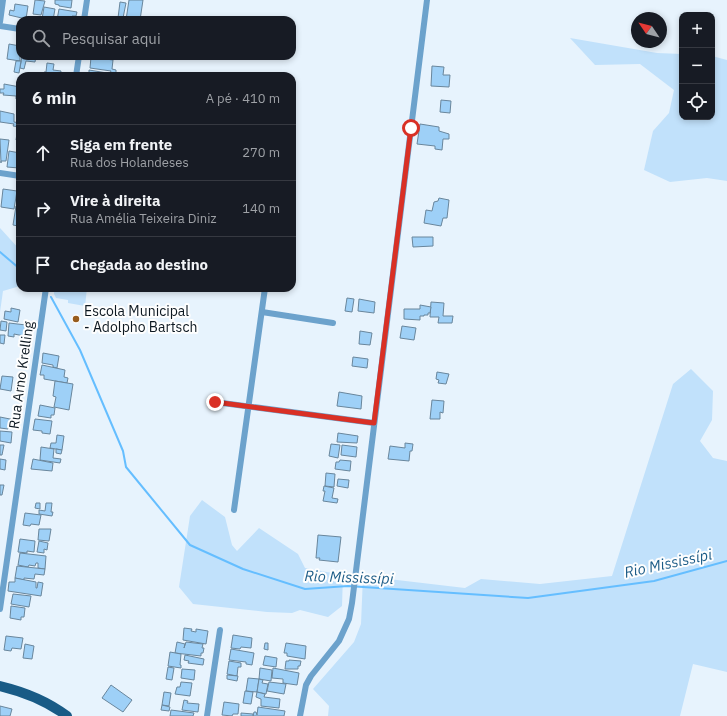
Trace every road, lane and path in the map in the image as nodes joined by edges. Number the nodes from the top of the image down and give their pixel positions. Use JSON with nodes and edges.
{"nodes":[{"id":1,"x":3,"y":0,"type":"edge"},
{"id":2,"x":87,"y":0,"type":"edge"},
{"id":3,"x":427,"y":0,"type":"edge"},
{"id":4,"x":85,"y":16,"type":"edge"},
{"id":5,"x":0,"y":22,"type":"edge"},
{"id":6,"x":0,"y":26,"type":"edge"},
{"id":7,"x":16,"y":28,"type":"edge"},
{"id":8,"x":78,"y":60,"type":"edge"},
{"id":9,"x":77,"y":72,"type":"edge"},
{"id":10,"x":0,"y":173,"type":"edge"},
{"id":11,"x":16,"y":175,"type":"edge"},
{"id":12,"x":45,"y":292,"type":"edge"},
{"id":13,"x":264,"y":292,"type":"edge"},
{"id":14,"x":262,"y":312,"type":"junction"},
{"id":15,"x":333,"y":323,"type":"dead end"},
{"id":16,"x":215,"y":402,"type":"dead end"},
{"id":17,"x":249,"y":407,"type":"junction"},
{"id":18,"x":374,"y":423,"type":"junction"},
{"id":19,"x":234,"y":510,"type":"dead end"},
{"id":20,"x":0,"y":609,"type":"edge"},
{"id":21,"x":220,"y":630,"type":"dead end"},
{"id":22,"x":0,"y":686,"type":"edge"},
{"id":23,"x":67,"y":716,"type":"edge"},
{"id":24,"x":207,"y":716,"type":"edge"},
{"id":25,"x":300,"y":716,"type":"edge"}],
"edges":[{"from":1,"to":5,"type":"street"},
{"from":2,"to":4,"type":"street"},
{"from":3,"to":18,"type":"street"},
{"from":6,"to":7,"type":"street"},
{"from":8,"to":9,"type":"street"},
{"from":10,"to":11,"type":"street"},
{"from":12,"to":20,"type":"street","name":"Rua Arno Krelling"},
{"from":13,"to":14,"type":"street"},
{"from":14,"to":15,"type":"street"},
{"from":14,"to":17,"type":"street"},
{"from":16,"to":17,"type":"street"},
{"from":17,"to":18,"type":"street"},
{"from":17,"to":19,"type":"street"},
{"from":18,"to":25,"type":"street"},
{"from":21,"to":24,"type":"street"},
{"from":22,"to":23,"type":"main road"}]}
